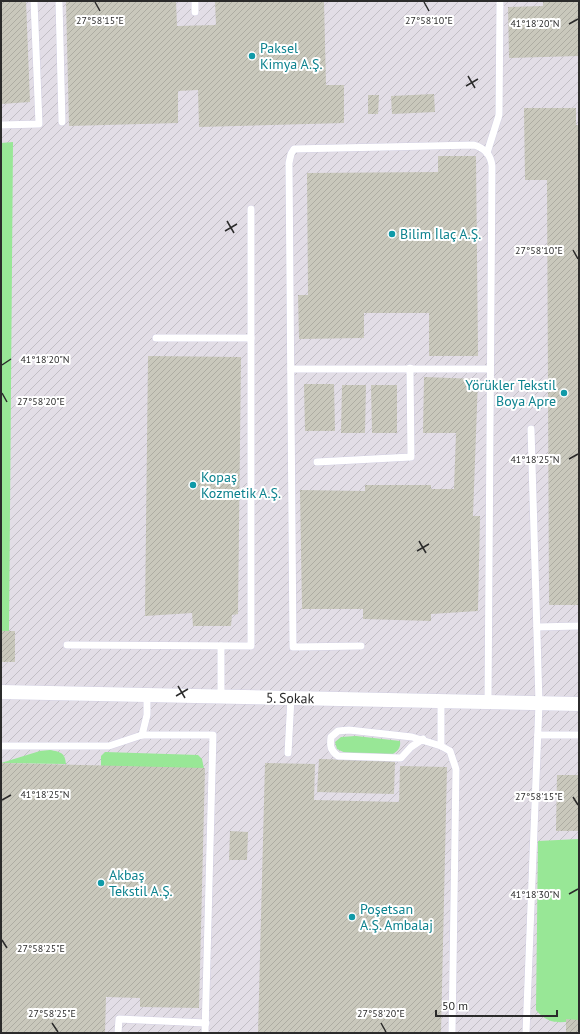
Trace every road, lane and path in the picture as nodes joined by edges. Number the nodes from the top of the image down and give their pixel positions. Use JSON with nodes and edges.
{"nodes":[{"id":1,"x":34,"y":1,"type":"edge"},
{"id":2,"x":60,"y":1,"type":"edge"},
{"id":3,"x":195,"y":1,"type":"edge"},
{"id":4,"x":500,"y":1,"type":"edge"},
{"id":5,"x":195,"y":12,"type":"dead end"},
{"id":6,"x":62,"y":122,"type":"dead end"},
{"id":7,"x":1,"y":125,"type":"edge"},
{"id":8,"x":487,"y":153,"type":"junction"},
{"id":9,"x":251,"y":209,"type":"dead end"},
{"id":10,"x":156,"y":338,"type":"dead end"},
{"id":11,"x":251,"y":338,"type":"junction"},
{"id":12,"x":410,"y":368,"type":"junction"},
{"id":13,"x":291,"y":369,"type":"junction"},
{"id":14,"x":490,"y":369,"type":"junction"},
{"id":15,"x":531,"y":429,"type":"dead end"},
{"id":16,"x":317,"y":462,"type":"dead end"},
{"id":17,"x":579,"y":626,"type":"edge"},
{"id":18,"x":537,"y":627,"type":"junction"},
{"id":19,"x":67,"y":645,"type":"dead end"},
{"id":20,"x":221,"y":646,"type":"junction"},
{"id":21,"x":361,"y":646,"type":"dead end"},
{"id":22,"x":1,"y":692,"type":"edge"},
{"id":23,"x":147,"y":695,"type":"junction"},
{"id":24,"x":221,"y":696,"type":"junction"},
{"id":25,"x":291,"y":698,"type":"junction"},
{"id":26,"x":441,"y":701,"type":"junction"},
{"id":27,"x":488,"y":702,"type":"junction"},
{"id":28,"x":539,"y":703,"type":"junction"},
{"id":29,"x":579,"y":704,"type":"edge"},
{"id":30,"x":142,"y":735,"type":"junction"},
{"id":31,"x":538,"y":735,"type":"junction"},
{"id":32,"x":579,"y":735,"type":"edge"},
{"id":33,"x":423,"y":739,"type":"junction"},
{"id":34,"x":1,"y":746,"type":"edge"},
{"id":35,"x":441,"y":746,"type":"junction"},
{"id":36,"x":288,"y":753,"type":"dead end"},
{"id":37,"x":206,"y":1023,"type":"junction"},
{"id":38,"x":118,"y":1033,"type":"edge"},
{"id":39,"x":206,"y":1033,"type":"edge"},
{"id":40,"x":452,"y":1033,"type":"edge"},
{"id":41,"x":526,"y":1033,"type":"edge"}],
"edges":[{"from":1,"to":7,"type":"lane"},
{"from":2,"to":6,"type":"lane"},
{"from":3,"to":5,"type":"lane"},
{"from":4,"to":8,"type":"lane"},
{"from":8,"to":13,"type":"lane"},
{"from":8,"to":14,"type":"lane"},
{"from":9,"to":11,"type":"lane"},
{"from":10,"to":11,"type":"lane"},
{"from":11,"to":20,"type":"lane"},
{"from":12,"to":13,"type":"lane"},
{"from":12,"to":14,"type":"lane"},
{"from":12,"to":16,"type":"lane"},
{"from":13,"to":21,"type":"lane"},
{"from":14,"to":27,"type":"lane"},
{"from":15,"to":18,"type":"lane"},
{"from":17,"to":18,"type":"lane"},
{"from":18,"to":28,"type":"lane"},
{"from":19,"to":20,"type":"lane"},
{"from":20,"to":24,"type":"lane"},
{"from":22,"to":23,"type":"street","name":"5. Sokak"},
{"from":23,"to":24,"type":"street","name":"5. Sokak"},
{"from":23,"to":30,"type":"lane"},
{"from":24,"to":25,"type":"street","name":"5. Sokak"},
{"from":25,"to":26,"type":"street","name":"5. Sokak"},
{"from":25,"to":36,"type":"lane"},
{"from":26,"to":27,"type":"street","name":"5. Sokak"},
{"from":26,"to":35,"type":"lane"},
{"from":27,"to":28,"type":"street","name":"5. Sokak"},
{"from":28,"to":29,"type":"street","name":"5. Sokak"},
{"from":28,"to":31,"type":"lane"},
{"from":30,"to":34,"type":"lane"},
{"from":30,"to":37,"type":"lane"},
{"from":31,"to":32,"type":"lane"},
{"from":31,"to":41,"type":"lane"},
{"from":33,"to":33,"type":"lane"},
{"from":33,"to":35,"type":"lane"},
{"from":35,"to":40,"type":"lane"},
{"from":37,"to":38,"type":"lane"},
{"from":37,"to":39,"type":"lane"}]}
